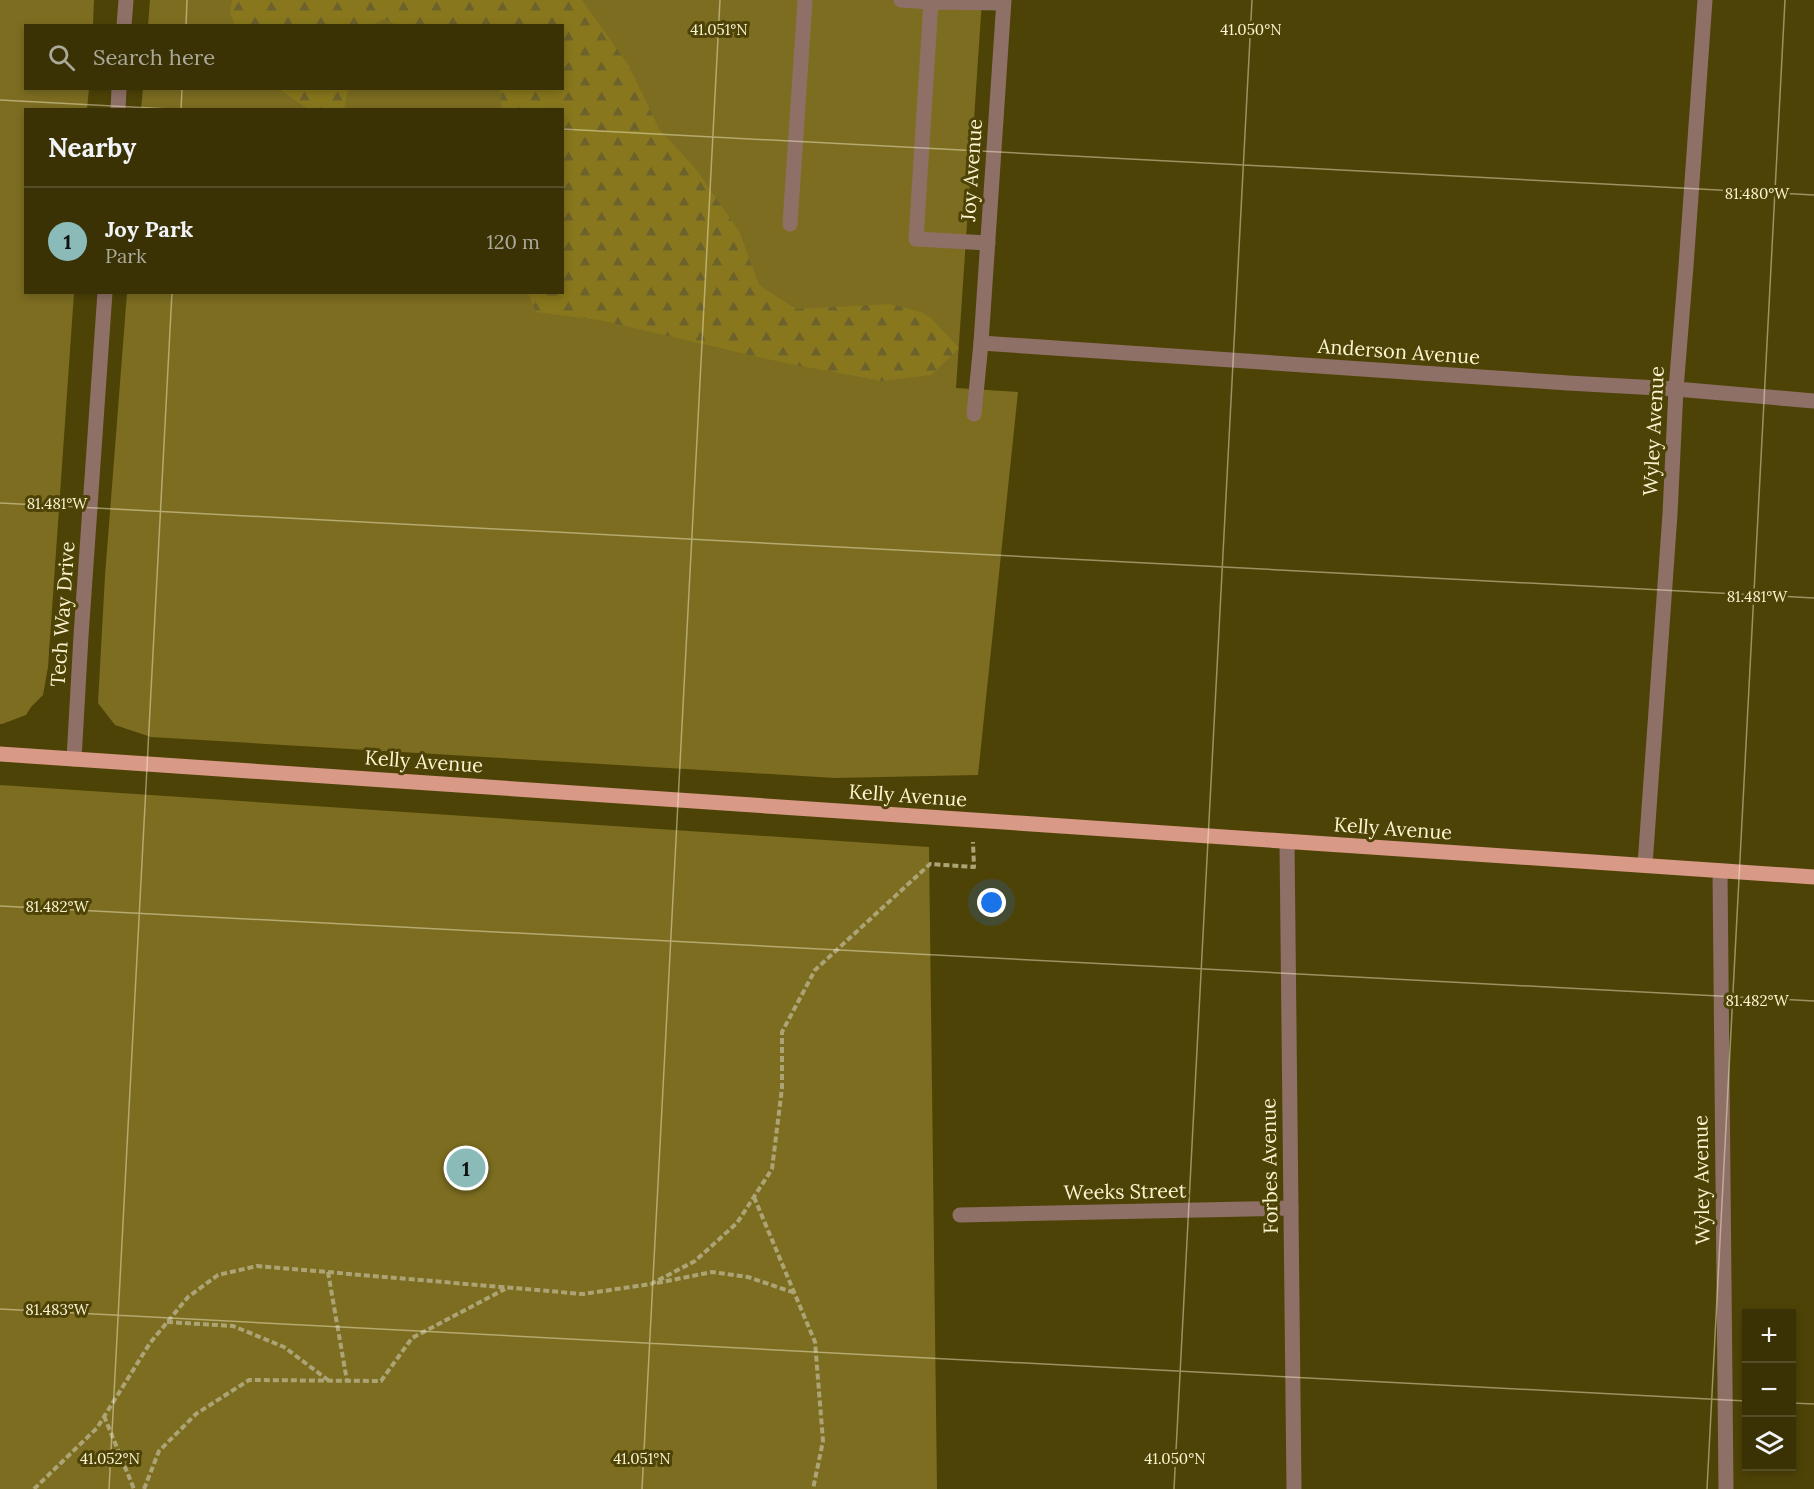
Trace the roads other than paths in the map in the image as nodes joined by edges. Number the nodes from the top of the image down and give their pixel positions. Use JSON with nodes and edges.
{"nodes":[{"id":1,"x":126,"y":0,"type":"edge"},
{"id":2,"x":805,"y":0,"type":"edge"},
{"id":3,"x":901,"y":0,"type":"edge"},
{"id":4,"x":1705,"y":0,"type":"edge"},
{"id":5,"x":931,"y":2,"type":"junction"},
{"id":6,"x":1003,"y":2,"type":"edge"},
{"id":7,"x":124,"y":24,"type":"edge"},
{"id":8,"x":119,"y":90,"type":"edge"},
{"id":9,"x":118,"y":108,"type":"edge"},
{"id":10,"x":790,"y":224,"type":"dead end"},
{"id":11,"x":988,"y":243,"type":"junction"},
{"id":12,"x":105,"y":294,"type":"edge"},
{"id":13,"x":981,"y":343,"type":"junction"},
{"id":14,"x":1676,"y":389,"type":"junction"},
{"id":15,"x":1814,"y":401,"type":"edge"},
{"id":16,"x":974,"y":414,"type":"dead end"},
{"id":17,"x":0,"y":754,"type":"edge"},
{"id":18,"x":74,"y":759,"type":"junction"},
{"id":19,"x":1287,"y":842,"type":"junction"},
{"id":20,"x":1645,"y":865,"type":"junction"},
{"id":21,"x":1719,"y":871,"type":"junction"},
{"id":22,"x":1814,"y":877,"type":"edge"},
{"id":23,"x":1291,"y":1208,"type":"junction"},
{"id":24,"x":960,"y":1215,"type":"dead end"},
{"id":25,"x":1294,"y":1489,"type":"edge"},
{"id":26,"x":1726,"y":1489,"type":"edge"}],
"edges":[{"from":1,"to":7,"type":"street"},
{"from":2,"to":10,"type":"street"},
{"from":3,"to":5,"type":"street"},
{"from":4,"to":14,"type":"street","name":"Wyley Avenue"},
{"from":5,"to":6,"type":"street"},
{"from":5,"to":11,"type":"street"},
{"from":6,"to":11,"type":"street","name":"Joy Avenue"},
{"from":8,"to":9,"type":"street"},
{"from":11,"to":13,"type":"street","name":"Joy Avenue"},
{"from":12,"to":18,"type":"street","name":"Tech Way Drive"},
{"from":13,"to":14,"type":"street","name":"Anderson Avenue"},
{"from":13,"to":16,"type":"street","name":"Joy Avenue"},
{"from":14,"to":15,"type":"street","name":"Anderson Avenue"},
{"from":14,"to":20,"type":"street","name":"Wyley Avenue"},
{"from":17,"to":18,"type":"main road","name":"Kelly Avenue"},
{"from":18,"to":19,"type":"main road","name":"Kelly Avenue"},
{"from":19,"to":20,"type":"main road","name":"Kelly Avenue"},
{"from":19,"to":23,"type":"street","name":"Forbes Avenue"},
{"from":20,"to":21,"type":"main road","name":"Kelly Avenue"},
{"from":21,"to":22,"type":"main road","name":"Kelly Avenue"},
{"from":21,"to":26,"type":"street","name":"Wyley Avenue"},
{"from":23,"to":24,"type":"street","name":"Weeks Street"},
{"from":23,"to":25,"type":"street","name":"Forbes Avenue"}]}
